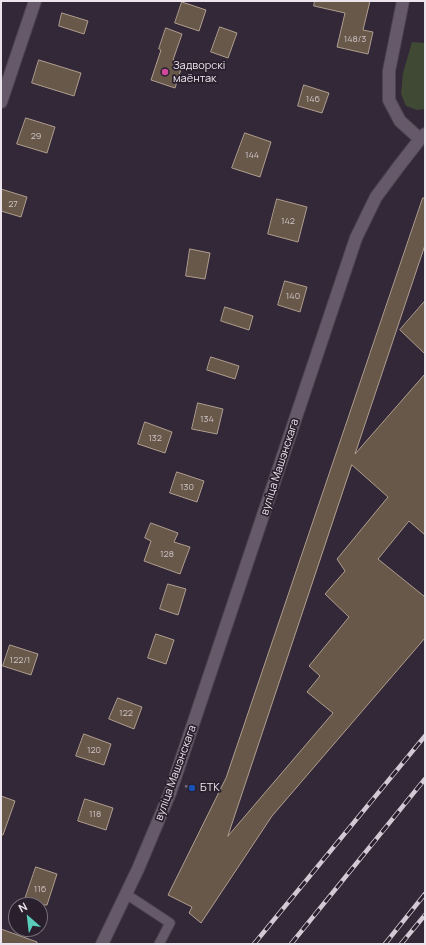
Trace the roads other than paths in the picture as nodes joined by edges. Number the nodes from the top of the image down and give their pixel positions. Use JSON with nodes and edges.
{"nodes":[{"id":1,"x":35,"y":1,"type":"edge"},
{"id":2,"x":403,"y":1,"type":"edge"},
{"id":3,"x":1,"y":102,"type":"edge"},
{"id":4,"x":422,"y":136,"type":"edge"},
{"id":5,"x":126,"y":894,"type":"junction"},
{"id":6,"x":102,"y":944,"type":"edge"},
{"id":7,"x":159,"y":944,"type":"edge"}],
"edges":[{"from":1,"to":3,"type":"main road"},
{"from":2,"to":4,"type":"main road","name":"вуліца Машэнскага"},
{"from":4,"to":5,"type":"main road","name":"вуліца Машэнскага"},
{"from":5,"to":6,"type":"main road","name":"вуліца Машэнскага"},
{"from":5,"to":7,"type":"lane"}]}
